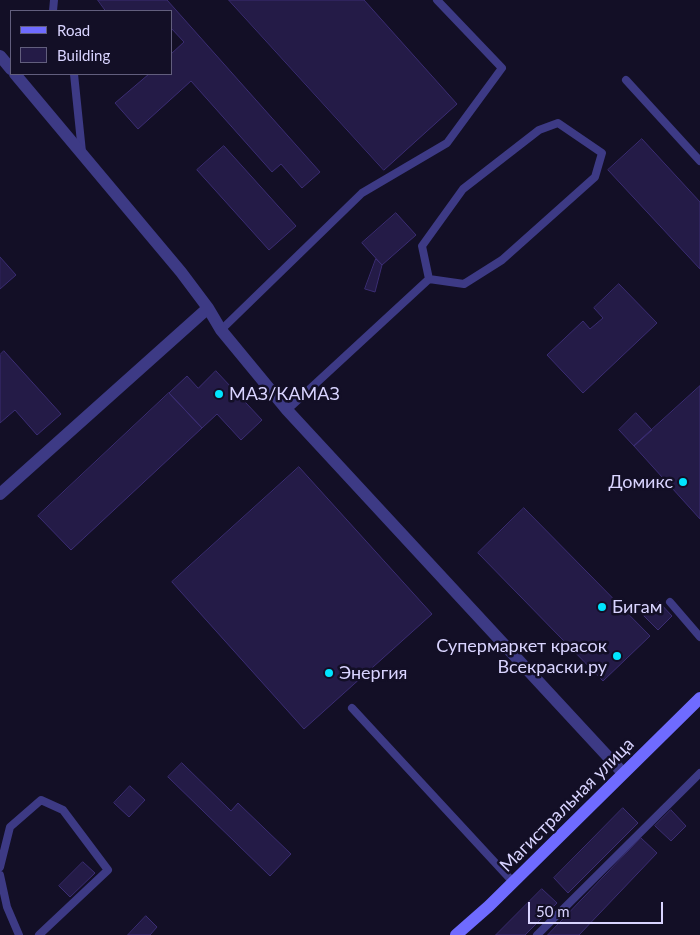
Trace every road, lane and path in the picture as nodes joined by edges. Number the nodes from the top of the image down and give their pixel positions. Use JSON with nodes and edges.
{"nodes":[{"id":1,"x":437,"y":0,"type":"edge"},
{"id":2,"x":0,"y":56,"type":"edge"},
{"id":3,"x":10,"y":68,"type":"edge"},
{"id":4,"x":16,"y":75,"type":"edge"},
{"id":5,"x":74,"y":75,"type":"edge"},
{"id":6,"x":626,"y":80,"type":"dead end"},
{"id":7,"x":82,"y":152,"type":"junction"},
{"id":8,"x":700,"y":161,"type":"edge"},
{"id":9,"x":430,"y":280,"type":"junction"},
{"id":10,"x":208,"y":308,"type":"junction"},
{"id":11,"x":221,"y":330,"type":"junction"},
{"id":12,"x":287,"y":410,"type":"junction"},
{"id":13,"x":0,"y":494,"type":"edge"},
{"id":14,"x":670,"y":602,"type":"dead end"},
{"id":15,"x":700,"y":637,"type":"edge"},
{"id":16,"x":700,"y":698,"type":"edge"},
{"id":17,"x":352,"y":708,"type":"dead end"},
{"id":18,"x":623,"y":773,"type":"junction"},
{"id":19,"x":700,"y":773,"type":"edge"},
{"id":20,"x":0,"y":867,"type":"edge"},
{"id":21,"x":0,"y":875,"type":"edge"},
{"id":22,"x":513,"y":882,"type":"junction"},
{"id":23,"x":19,"y":935,"type":"edge"},
{"id":24,"x":39,"y":935,"type":"edge"},
{"id":25,"x":456,"y":935,"type":"edge"},
{"id":26,"x":537,"y":935,"type":"edge"}],
"edges":[{"from":1,"to":11,"type":"lane"},
{"from":2,"to":3,"type":"street"},
{"from":4,"to":7,"type":"street"},
{"from":5,"to":7,"type":"lane"},
{"from":6,"to":8,"type":"lane"},
{"from":7,"to":10,"type":"street"},
{"from":9,"to":9,"type":"lane"},
{"from":9,"to":12,"type":"lane"},
{"from":10,"to":11,"type":"street"},
{"from":10,"to":13,"type":"street"},
{"from":11,"to":12,"type":"street"},
{"from":12,"to":18,"type":"street"},
{"from":14,"to":15,"type":"lane"},
{"from":16,"to":18,"type":"main road","name":"Магистральная улица"},
{"from":17,"to":22,"type":"lane"},
{"from":18,"to":22,"type":"main road","name":"Магистральная улица"},
{"from":19,"to":26,"type":"lane"},
{"from":20,"to":24,"type":"lane"},
{"from":21,"to":23,"type":"lane"},
{"from":22,"to":25,"type":"main road","name":"Магистральная улица"}]}
